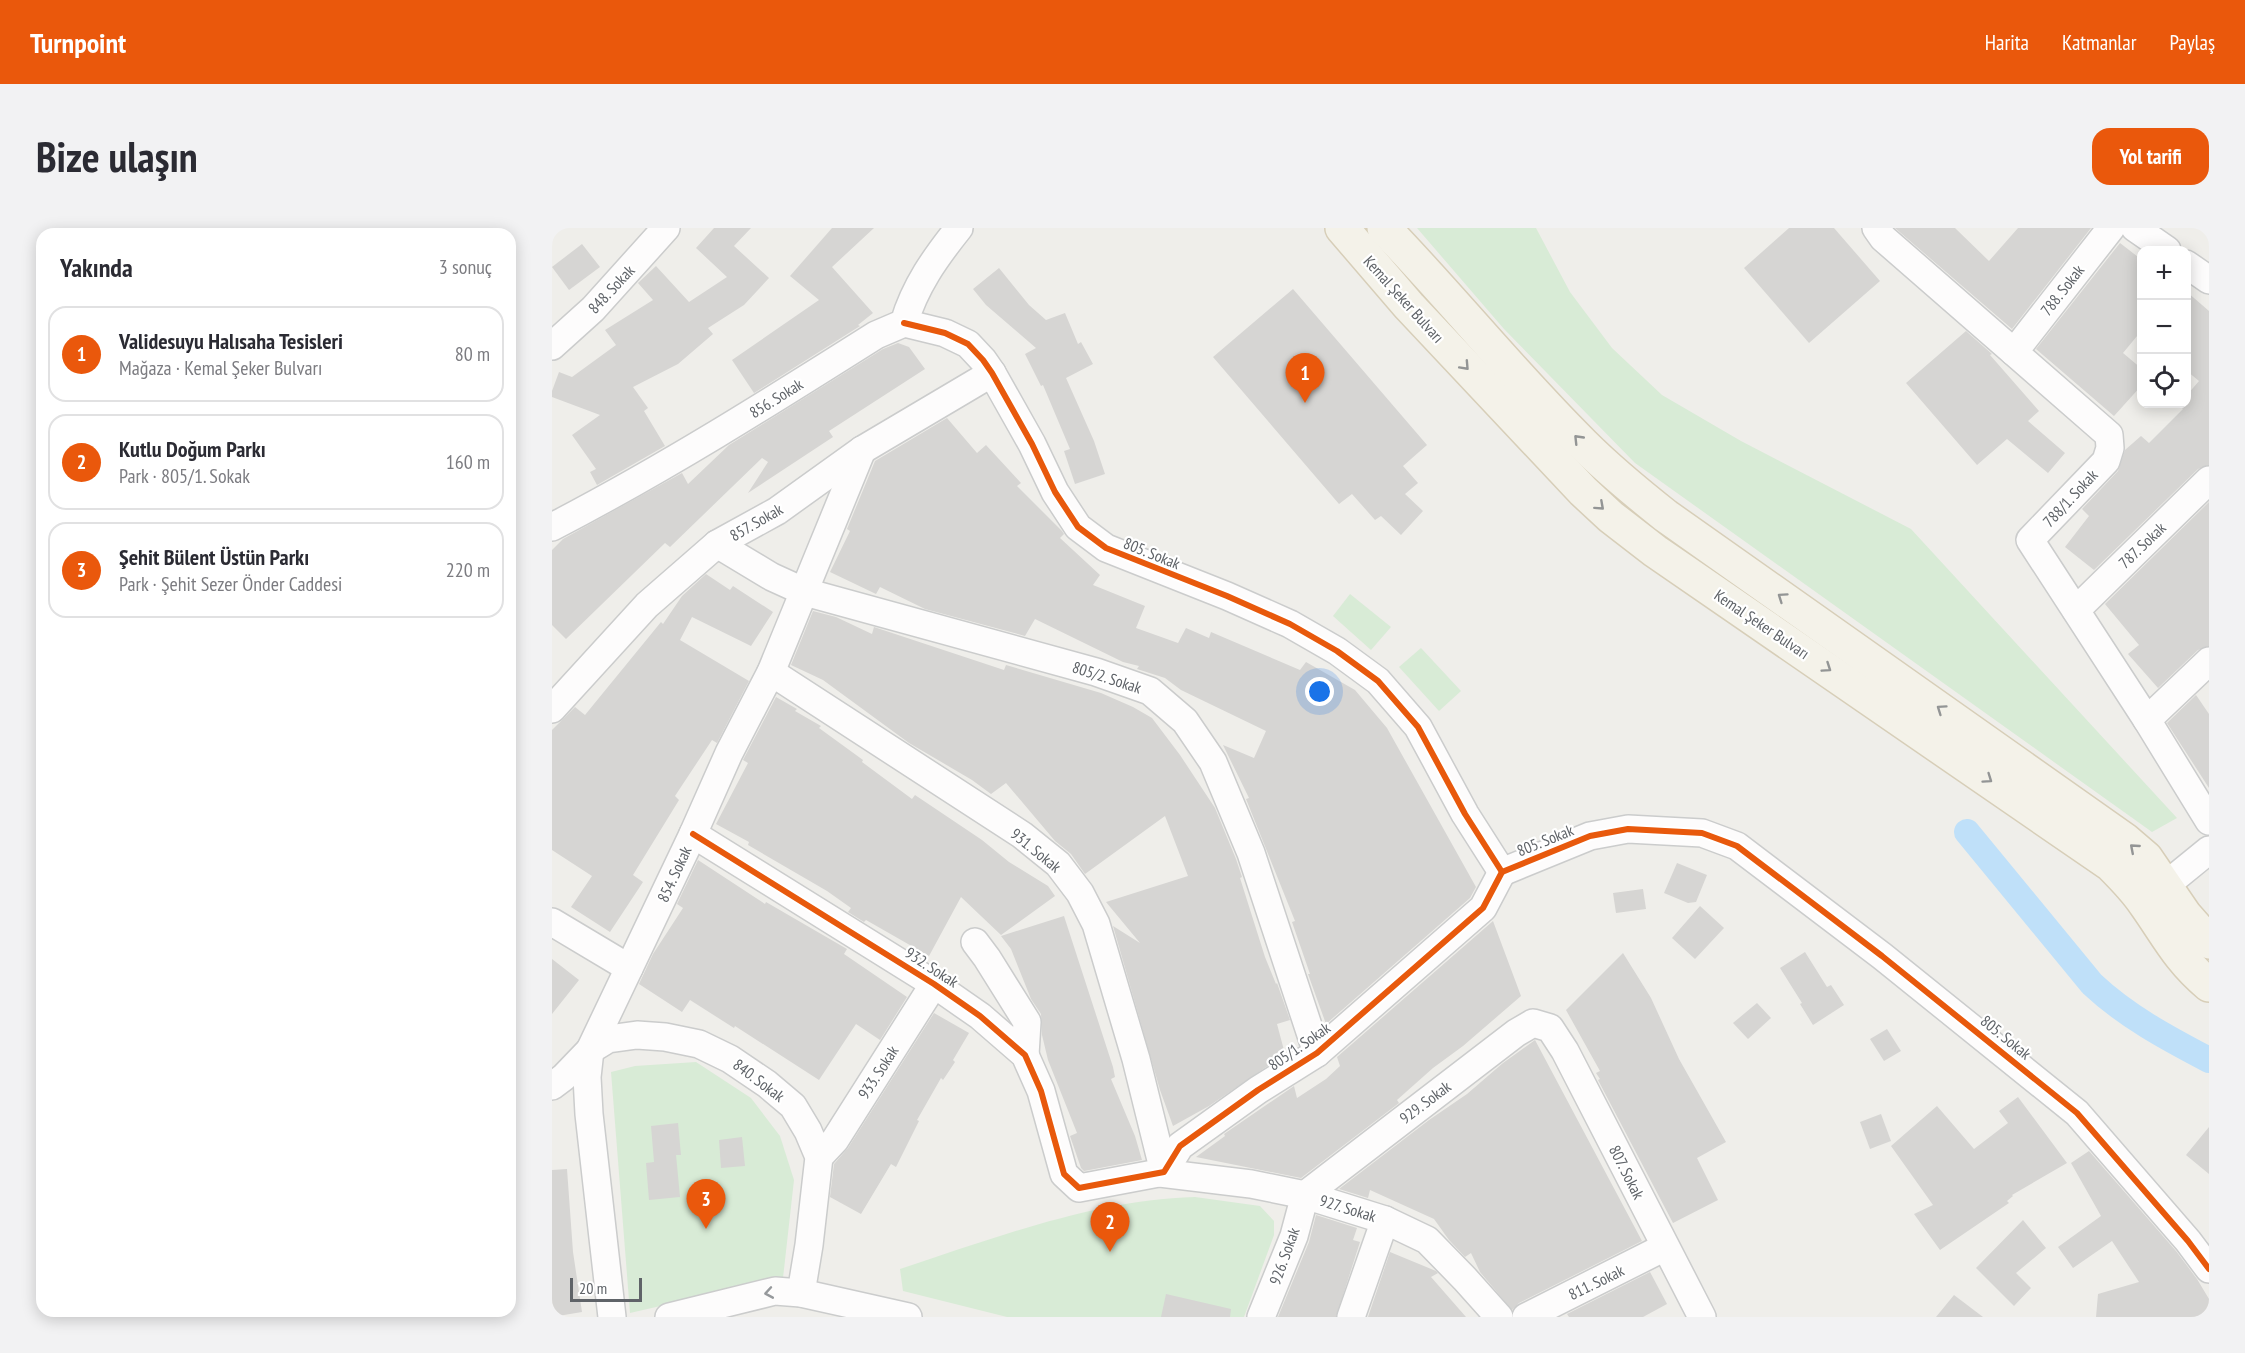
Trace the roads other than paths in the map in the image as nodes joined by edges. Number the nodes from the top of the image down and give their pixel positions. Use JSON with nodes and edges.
{"nodes":[{"id":1,"x":666,"y":228,"type":"edge"},
{"id":2,"x":959,"y":228,"type":"edge"},
{"id":3,"x":1342,"y":228,"type":"edge"},
{"id":4,"x":1384,"y":228,"type":"edge"},
{"id":5,"x":1876,"y":228,"type":"edge"},
{"id":6,"x":2111,"y":228,"type":"edge"},
{"id":7,"x":2136,"y":228,"type":"edge"},
{"id":8,"x":2161,"y":246,"type":"edge"},
{"id":9,"x":2191,"y":267,"type":"edge"},
{"id":10,"x":2209,"y":280,"type":"edge"},
{"id":11,"x":904,"y":323,"type":"junction"},
{"id":12,"x":552,"y":346,"type":"edge"},
{"id":13,"x":2014,"y":352,"type":"junction"},
{"id":14,"x":992,"y":373,"type":"junction"},
{"id":15,"x":862,"y":450,"type":"junction"},
{"id":16,"x":2209,"y":480,"type":"edge"},
{"id":17,"x":552,"y":527,"type":"edge"},
{"id":18,"x":717,"y":544,"type":"junction"},
{"id":19,"x":805,"y":592,"type":"junction"},
{"id":20,"x":2076,"y":610,"type":"junction"},
{"id":21,"x":2209,"y":661,"type":"edge"},
{"id":22,"x":771,"y":672,"type":"junction"},
{"id":23,"x":552,"y":709,"type":"edge"},
{"id":24,"x":2147,"y":720,"type":"junction"},
{"id":25,"x":2209,"y":821,"type":"edge"},
{"id":26,"x":693,"y":834,"type":"junction"},
{"id":27,"x":2209,"y":850,"type":"edge"},
{"id":28,"x":1502,"y":872,"type":"junction"},
{"id":29,"x":2166,"y":885,"type":"junction"},
{"id":30,"x":552,"y":922,"type":"edge"},
{"id":31,"x":975,"y":942,"type":"dead end"},
{"id":32,"x":2209,"y":942,"type":"edge"},
{"id":33,"x":629,"y":968,"type":"junction"},
{"id":34,"x":934,"y":984,"type":"junction"},
{"id":35,"x":2209,"y":985,"type":"edge"},
{"id":36,"x":1550,"y":1028,"type":"joint"},
{"id":37,"x":590,"y":1050,"type":"junction"},
{"id":38,"x":1317,"y":1053,"type":"junction"},
{"id":39,"x":1025,"y":1055,"type":"junction"},
{"id":40,"x":552,"y":1086,"type":"edge"},
{"id":41,"x":819,"y":1157,"type":"junction"},
{"id":42,"x":1162,"y":1173,"type":"junction"},
{"id":43,"x":1305,"y":1195,"type":"junction"},
{"id":44,"x":1385,"y":1220,"type":"junction"},
{"id":45,"x":1665,"y":1247,"type":"junction"},
{"id":46,"x":2209,"y":1269,"type":"edge"},
{"id":47,"x":801,"y":1293,"type":"junction"},
{"id":48,"x":847,"y":1310,"type":"edge"},
{"id":49,"x":612,"y":1317,"type":"edge"},
{"id":50,"x":669,"y":1317,"type":"edge"},
{"id":51,"x":908,"y":1317,"type":"edge"},
{"id":52,"x":1261,"y":1317,"type":"edge"},
{"id":53,"x":1351,"y":1317,"type":"edge"},
{"id":54,"x":1499,"y":1317,"type":"edge"},
{"id":55,"x":1526,"y":1317,"type":"edge"},
{"id":56,"x":1702,"y":1317,"type":"edge"}],
"edges":[{"from":1,"to":12,"type":"street","name":"848. Sokak"},
{"from":2,"to":11,"type":"street"},
{"from":3,"to":35,"type":"main road","name":"Kemal Şeker Bulvarı","one_way":true},
{"from":29,"to":4,"type":"main road","name":"Kemal Şeker Bulvarı","one_way":true},
{"from":5,"to":13,"type":"street","name":"788/1. Sokak"},
{"from":6,"to":13,"type":"street","name":"788. Sokak"},
{"from":7,"to":8,"type":"street"},
{"from":9,"to":10,"type":"street"},
{"from":11,"to":14,"type":"street","name":"805. Sokak"},
{"from":11,"to":17,"type":"street","name":"856. Sokak"},
{"from":13,"to":20,"type":"street","name":"788/1. Sokak"},
{"from":14,"to":15,"type":"street","name":"857. Sokak"},
{"from":14,"to":28,"type":"street","name":"805. Sokak"},
{"from":15,"to":18,"type":"street","name":"857. Sokak"},
{"from":15,"to":19,"type":"street","name":"854. Sokak"},
{"from":16,"to":20,"type":"street","name":"787. Sokak"},
{"from":18,"to":19,"type":"street","name":"805/2. Sokak"},
{"from":18,"to":23,"type":"street","name":"857. Sokak"},
{"from":19,"to":22,"type":"street","name":"854. Sokak"},
{"from":19,"to":38,"type":"street","name":"805/2. Sokak"},
{"from":20,"to":24,"type":"street","name":"788/1. Sokak"},
{"from":21,"to":24,"type":"street"},
{"from":22,"to":26,"type":"street","name":"854. Sokak"},
{"from":22,"to":42,"type":"street","name":"931. Sokak"},
{"from":24,"to":25,"type":"street","name":"788/1. Sokak"},
{"from":26,"to":33,"type":"street","name":"854. Sokak"},
{"from":26,"to":34,"type":"street","name":"932. Sokak"},
{"from":27,"to":29,"type":"street"},
{"from":28,"to":38,"type":"street","name":"805/1. Sokak"},
{"from":28,"to":46,"type":"street","name":"805. Sokak"},
{"from":29,"to":32,"type":"main road","name":"Kemal Şeker Bulvarı"},
{"from":30,"to":33,"type":"street"},
{"from":31,"to":39,"type":"street"},
{"from":33,"to":37,"type":"street","name":"854. Sokak"},
{"from":34,"to":39,"type":"street","name":"932. Sokak"},
{"from":34,"to":41,"type":"street","name":"933. Sokak"},
{"from":36,"to":43,"type":"street","name":"929. Sokak"},
{"from":36,"to":45,"type":"street","name":"807. Sokak"},
{"from":37,"to":40,"type":"street","name":"840. Sokak"},
{"from":37,"to":41,"type":"street","name":"840. Sokak"},
{"from":37,"to":49,"type":"street","name":"854. Sokak"},
{"from":38,"to":42,"type":"street","name":"805/1. Sokak"},
{"from":39,"to":42,"type":"street","name":"932. Sokak"},
{"from":41,"to":47,"type":"street","name":"840. Sokak"},
{"from":42,"to":43,"type":"street","name":"927. Sokak"},
{"from":43,"to":44,"type":"street","name":"927. Sokak"},
{"from":43,"to":52,"type":"street","name":"926. Sokak"},
{"from":44,"to":53,"type":"street"},
{"from":44,"to":54,"type":"street","name":"927. Sokak"},
{"from":45,"to":55,"type":"street","name":"811. Sokak"},
{"from":45,"to":56,"type":"street","name":"807. Sokak"},
{"from":47,"to":48,"type":"street"},
{"from":47,"to":50,"type":"street","one_way":true},
{"from":48,"to":51,"type":"street"}]}
